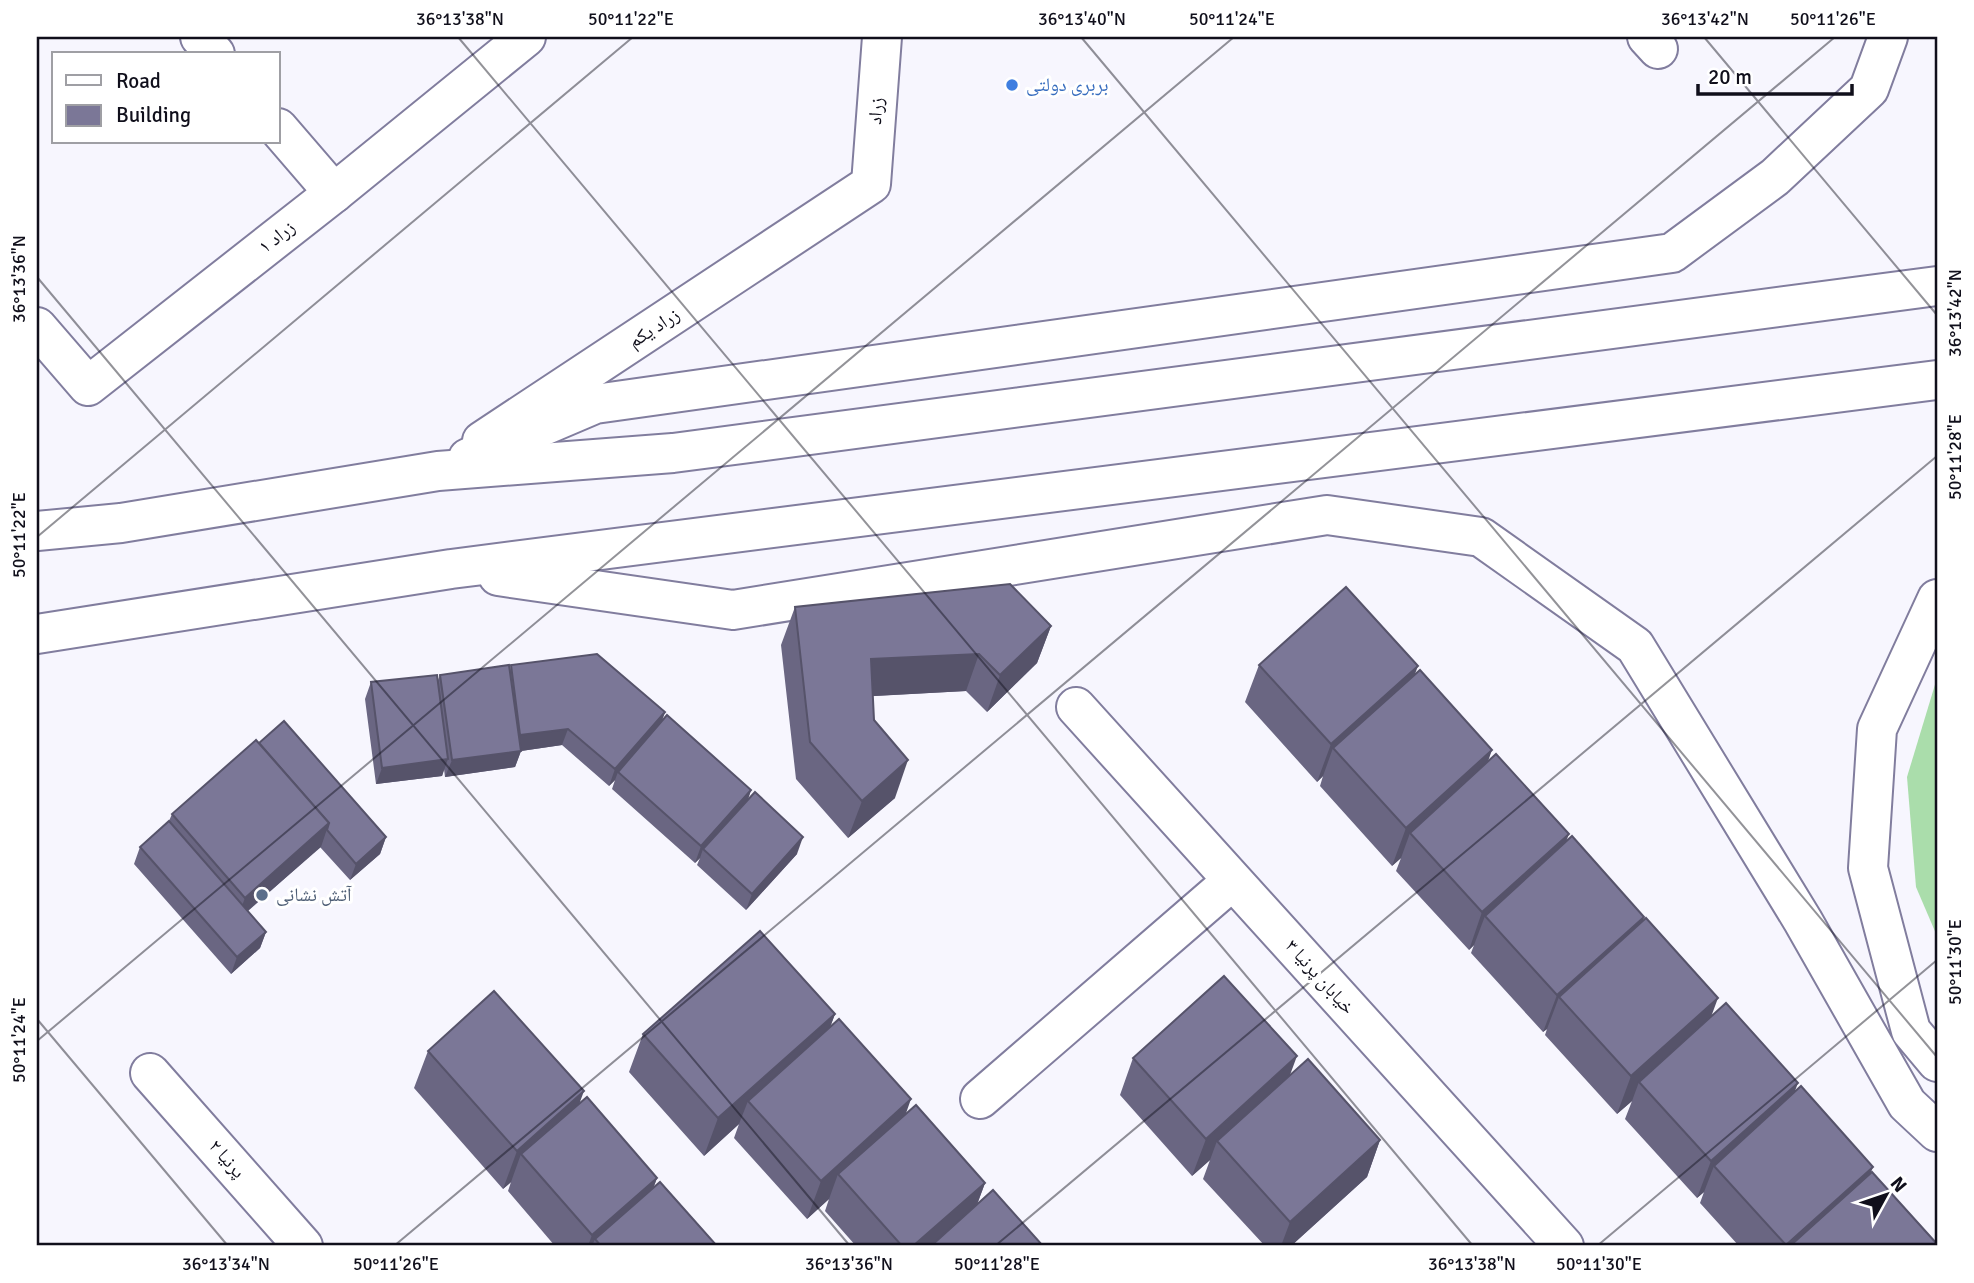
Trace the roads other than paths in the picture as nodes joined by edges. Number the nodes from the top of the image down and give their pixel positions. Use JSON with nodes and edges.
{"nodes":[{"id":1,"x":200,"y":37,"type":"edge"},
{"id":2,"x":526,"y":37,"type":"edge"},
{"id":3,"x":882,"y":37,"type":"edge"},
{"id":4,"x":1888,"y":37,"type":"edge"},
{"id":5,"x":213,"y":52,"type":"edge"},
{"id":6,"x":280,"y":130,"type":"edge"},
{"id":7,"x":871,"y":184,"type":"joint"},
{"id":8,"x":334,"y":193,"type":"junction"},
{"id":9,"x":1937,"y":286,"type":"edge"},
{"id":10,"x":37,"y":327,"type":"edge"},
{"id":11,"x":1937,"y":380,"type":"edge"},
{"id":12,"x":438,"y":471,"type":"junction"},
{"id":13,"x":37,"y":506,"type":"edge"},
{"id":14,"x":121,"y":523,"type":"junction"},
{"id":15,"x":37,"y":531,"type":"edge"},
{"id":16,"x":450,"y":569,"type":"junction"},
{"id":17,"x":1937,"y":599,"type":"edge"},
{"id":18,"x":38,"y":635,"type":"edge"},
{"id":19,"x":1076,"y":707,"type":"dead end"},
{"id":20,"x":1233,"y":881,"type":"junction"},
{"id":21,"x":1937,"y":1062,"type":"edge"},
{"id":22,"x":150,"y":1073,"type":"dead end"},
{"id":23,"x":980,"y":1099,"type":"dead end"},
{"id":24,"x":1937,"y":1132,"type":"edge"},
{"id":25,"x":303,"y":1246,"type":"edge"},
{"id":26,"x":1564,"y":1246,"type":"edge"}],
"edges":[{"from":1,"to":5,"type":"main road"},
{"from":2,"to":8,"type":"main road","name":"زراد ۱"},
{"from":3,"to":7,"type":"main road","name":"زراد"},
{"from":4,"to":12,"type":"main road"},
{"from":6,"to":8,"type":"main road"},
{"from":7,"to":12,"type":"main road","name":"زراد یکم"},
{"from":8,"to":10,"type":"main road","name":"زراد ۱"},
{"from":9,"to":12,"type":"main road"},
{"from":11,"to":16,"type":"main road"},
{"from":12,"to":14,"type":"main road"},
{"from":13,"to":14,"type":"main road"},
{"from":14,"to":15,"type":"main road"},
{"from":16,"to":18,"type":"main road"},
{"from":16,"to":24,"type":"main road"},
{"from":17,"to":21,"type":"main road"},
{"from":19,"to":20,"type":"main road","name":"خیابان پرنیا ۳"},
{"from":20,"to":23,"type":"main road"},
{"from":20,"to":26,"type":"main road","name":"خیابان پرنیا ۳"},
{"from":22,"to":25,"type":"main road","name":"پرنیا ۲"}]}
